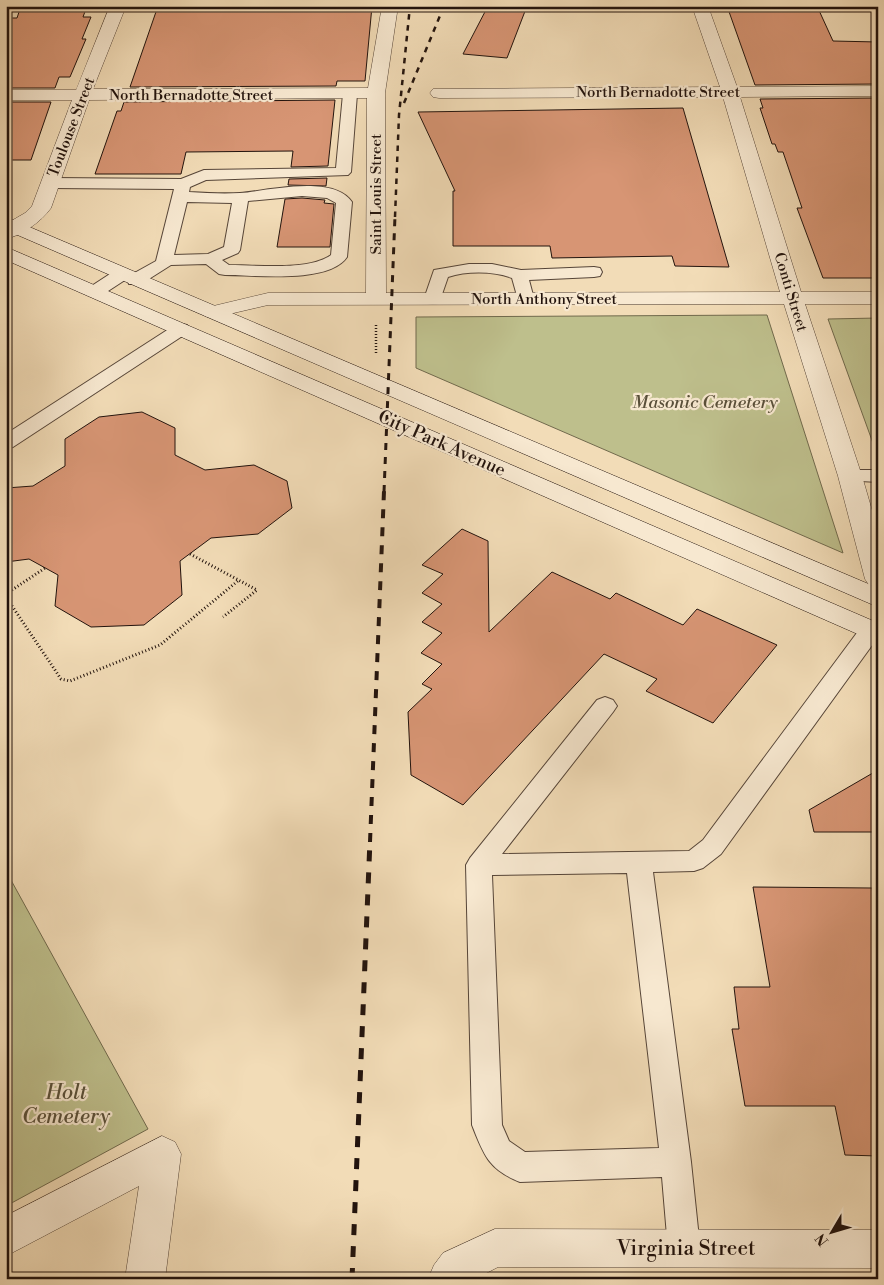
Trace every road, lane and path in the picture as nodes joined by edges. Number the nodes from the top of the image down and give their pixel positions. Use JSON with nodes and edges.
{"nodes":[{"id":1,"x":118,"y":6,"type":"edge"},
{"id":2,"x":390,"y":6,"type":"edge"},
{"id":3,"x":700,"y":6,"type":"edge"},
{"id":4,"x":878,"y":91,"type":"edge"},
{"id":5,"x":730,"y":92,"type":"junction"},
{"id":6,"x":439,"y":93,"type":"dead end"},
{"id":7,"x":350,"y":94,"type":"junction"},
{"id":8,"x":376,"y":94,"type":"junction"},
{"id":9,"x":6,"y":95,"type":"edge"},
{"id":10,"x":82,"y":95,"type":"junction"},
{"id":11,"x":50,"y":184,"type":"junction"},
{"id":12,"x":182,"y":190,"type":"junction"},
{"id":13,"x":241,"y":198,"type":"junction"},
{"id":14,"x":10,"y":228,"type":"edge"},
{"id":15,"x":6,"y":253,"type":"edge"},
{"id":16,"x":210,"y":259,"type":"junction"},
{"id":17,"x":165,"y":260,"type":"junction"},
{"id":18,"x":594,"y":272,"type":"dead end"},
{"id":19,"x":520,"y":275,"type":"junction"},
{"id":20,"x":128,"y":277,"type":"junction"},
{"id":21,"x":96,"y":292,"type":"junction"},
{"id":22,"x":792,"y":298,"type":"junction"},
{"id":23,"x":878,"y":298,"type":"edge"},
{"id":24,"x":376,"y":299,"type":"junction"},
{"id":25,"x":433,"y":299,"type":"junction"},
{"id":26,"x":525,"y":299,"type":"junction"},
{"id":27,"x":212,"y":312,"type":"junction"},
{"id":28,"x":181,"y":328,"type":"junction"},
{"id":29,"x":376,"y":382,"type":"junction"},
{"id":30,"x":6,"y":443,"type":"edge"},
{"id":31,"x":850,"y":476,"type":"junction"},
{"id":32,"x":878,"y":476,"type":"edge"},
{"id":33,"x":190,"y":554,"type":"dead end"},
{"id":34,"x":45,"y":568,"type":"dead end"},
{"id":35,"x":878,"y":578,"type":"edge"},
{"id":36,"x":239,"y":580,"type":"junction"},
{"id":37,"x":6,"y":596,"type":"edge"},
{"id":38,"x":878,"y":598,"type":"edge"},
{"id":39,"x":223,"y":617,"type":"dead end"},
{"id":40,"x":874,"y":633,"type":"edge"},
{"id":41,"x":605,"y":706,"type":"dead end"},
{"id":42,"x":639,"y":862,"type":"junction"},
{"id":43,"x":480,"y":865,"type":"junction"},
{"id":44,"x":676,"y":1162,"type":"junction"},
{"id":45,"x":6,"y":1237,"type":"edge"},
{"id":46,"x":684,"y":1248,"type":"junction"},
{"id":47,"x":878,"y":1249,"type":"edge"},
{"id":48,"x":146,"y":1279,"type":"edge"},
{"id":49,"x":448,"y":1279,"type":"edge"}],
"edges":[{"from":1,"to":10,"type":"street","name":"Toulouse Street"},
{"from":2,"to":8,"type":"street","name":"Saint Louis Street"},
{"from":3,"to":5,"type":"street","name":"Conti Street"},
{"from":4,"to":5,"type":"street","name":"North Bernadotte Street"},
{"from":5,"to":6,"type":"street","name":"North Bernadotte Street"},
{"from":5,"to":22,"type":"street","name":"Conti Street"},
{"from":7,"to":8,"type":"street","name":"North Bernadotte Street"},
{"from":7,"to":10,"type":"street","name":"North Bernadotte Street"},
{"from":7,"to":12,"type":"lane"},
{"from":8,"to":24,"type":"street","name":"Saint Louis Street"},
{"from":9,"to":10,"type":"street","name":"North Bernadotte Street"},
{"from":10,"to":11,"type":"street","name":"Toulouse Street"},
{"from":11,"to":12,"type":"lane"},
{"from":11,"to":14,"type":"street","name":"Toulouse Street"},
{"from":12,"to":13,"type":"lane"},
{"from":12,"to":17,"type":"lane"},
{"from":13,"to":16,"type":"lane"},
{"from":13,"to":16,"type":"lane"},
{"from":14,"to":20,"type":"street","name":"City Park Avenue"},
{"from":15,"to":21,"type":"street","name":"City Park Avenue"},
{"from":16,"to":17,"type":"lane"},
{"from":17,"to":20,"type":"lane"},
{"from":18,"to":19,"type":"lane"},
{"from":19,"to":25,"type":"lane"},
{"from":19,"to":26,"type":"lane"},
{"from":20,"to":21,"type":"lane"},
{"from":20,"to":27,"type":"street","name":"City Park Avenue"},
{"from":21,"to":28,"type":"street","name":"City Park Avenue"},
{"from":22,"to":23,"type":"street","name":"North Anthony Street"},
{"from":22,"to":26,"type":"street","name":"North Anthony Street"},
{"from":22,"to":31,"type":"street","name":"Conti Street"},
{"from":24,"to":25,"type":"street","name":"North Anthony Street"},
{"from":24,"to":27,"type":"street","name":"North Anthony Street"},
{"from":24,"to":29,"type":"path"},
{"from":25,"to":26,"type":"street","name":"North Anthony Street"},
{"from":27,"to":29,"type":"street","name":"City Park Avenue"},
{"from":28,"to":30,"type":"lane"},
{"from":28,"to":40,"type":"street","name":"City Park Avenue"},
{"from":29,"to":38,"type":"street","name":"City Park Avenue"},
{"from":31,"to":32,"type":"lane"},
{"from":31,"to":35,"type":"street","name":"Conti Street"},
{"from":33,"to":36,"type":"path"},
{"from":34,"to":37,"type":"path"},
{"from":36,"to":37,"type":"path"},
{"from":36,"to":39,"type":"path"},
{"from":40,"to":42,"type":"lane"},
{"from":41,"to":43,"type":"lane"},
{"from":42,"to":43,"type":"lane"},
{"from":42,"to":44,"type":"lane"},
{"from":43,"to":44,"type":"lane"},
{"from":44,"to":46,"type":"lane"},
{"from":45,"to":48,"type":"street"},
{"from":46,"to":47,"type":"street","name":"Virginia Street"},
{"from":46,"to":49,"type":"street","name":"Virginia Street"}]}
